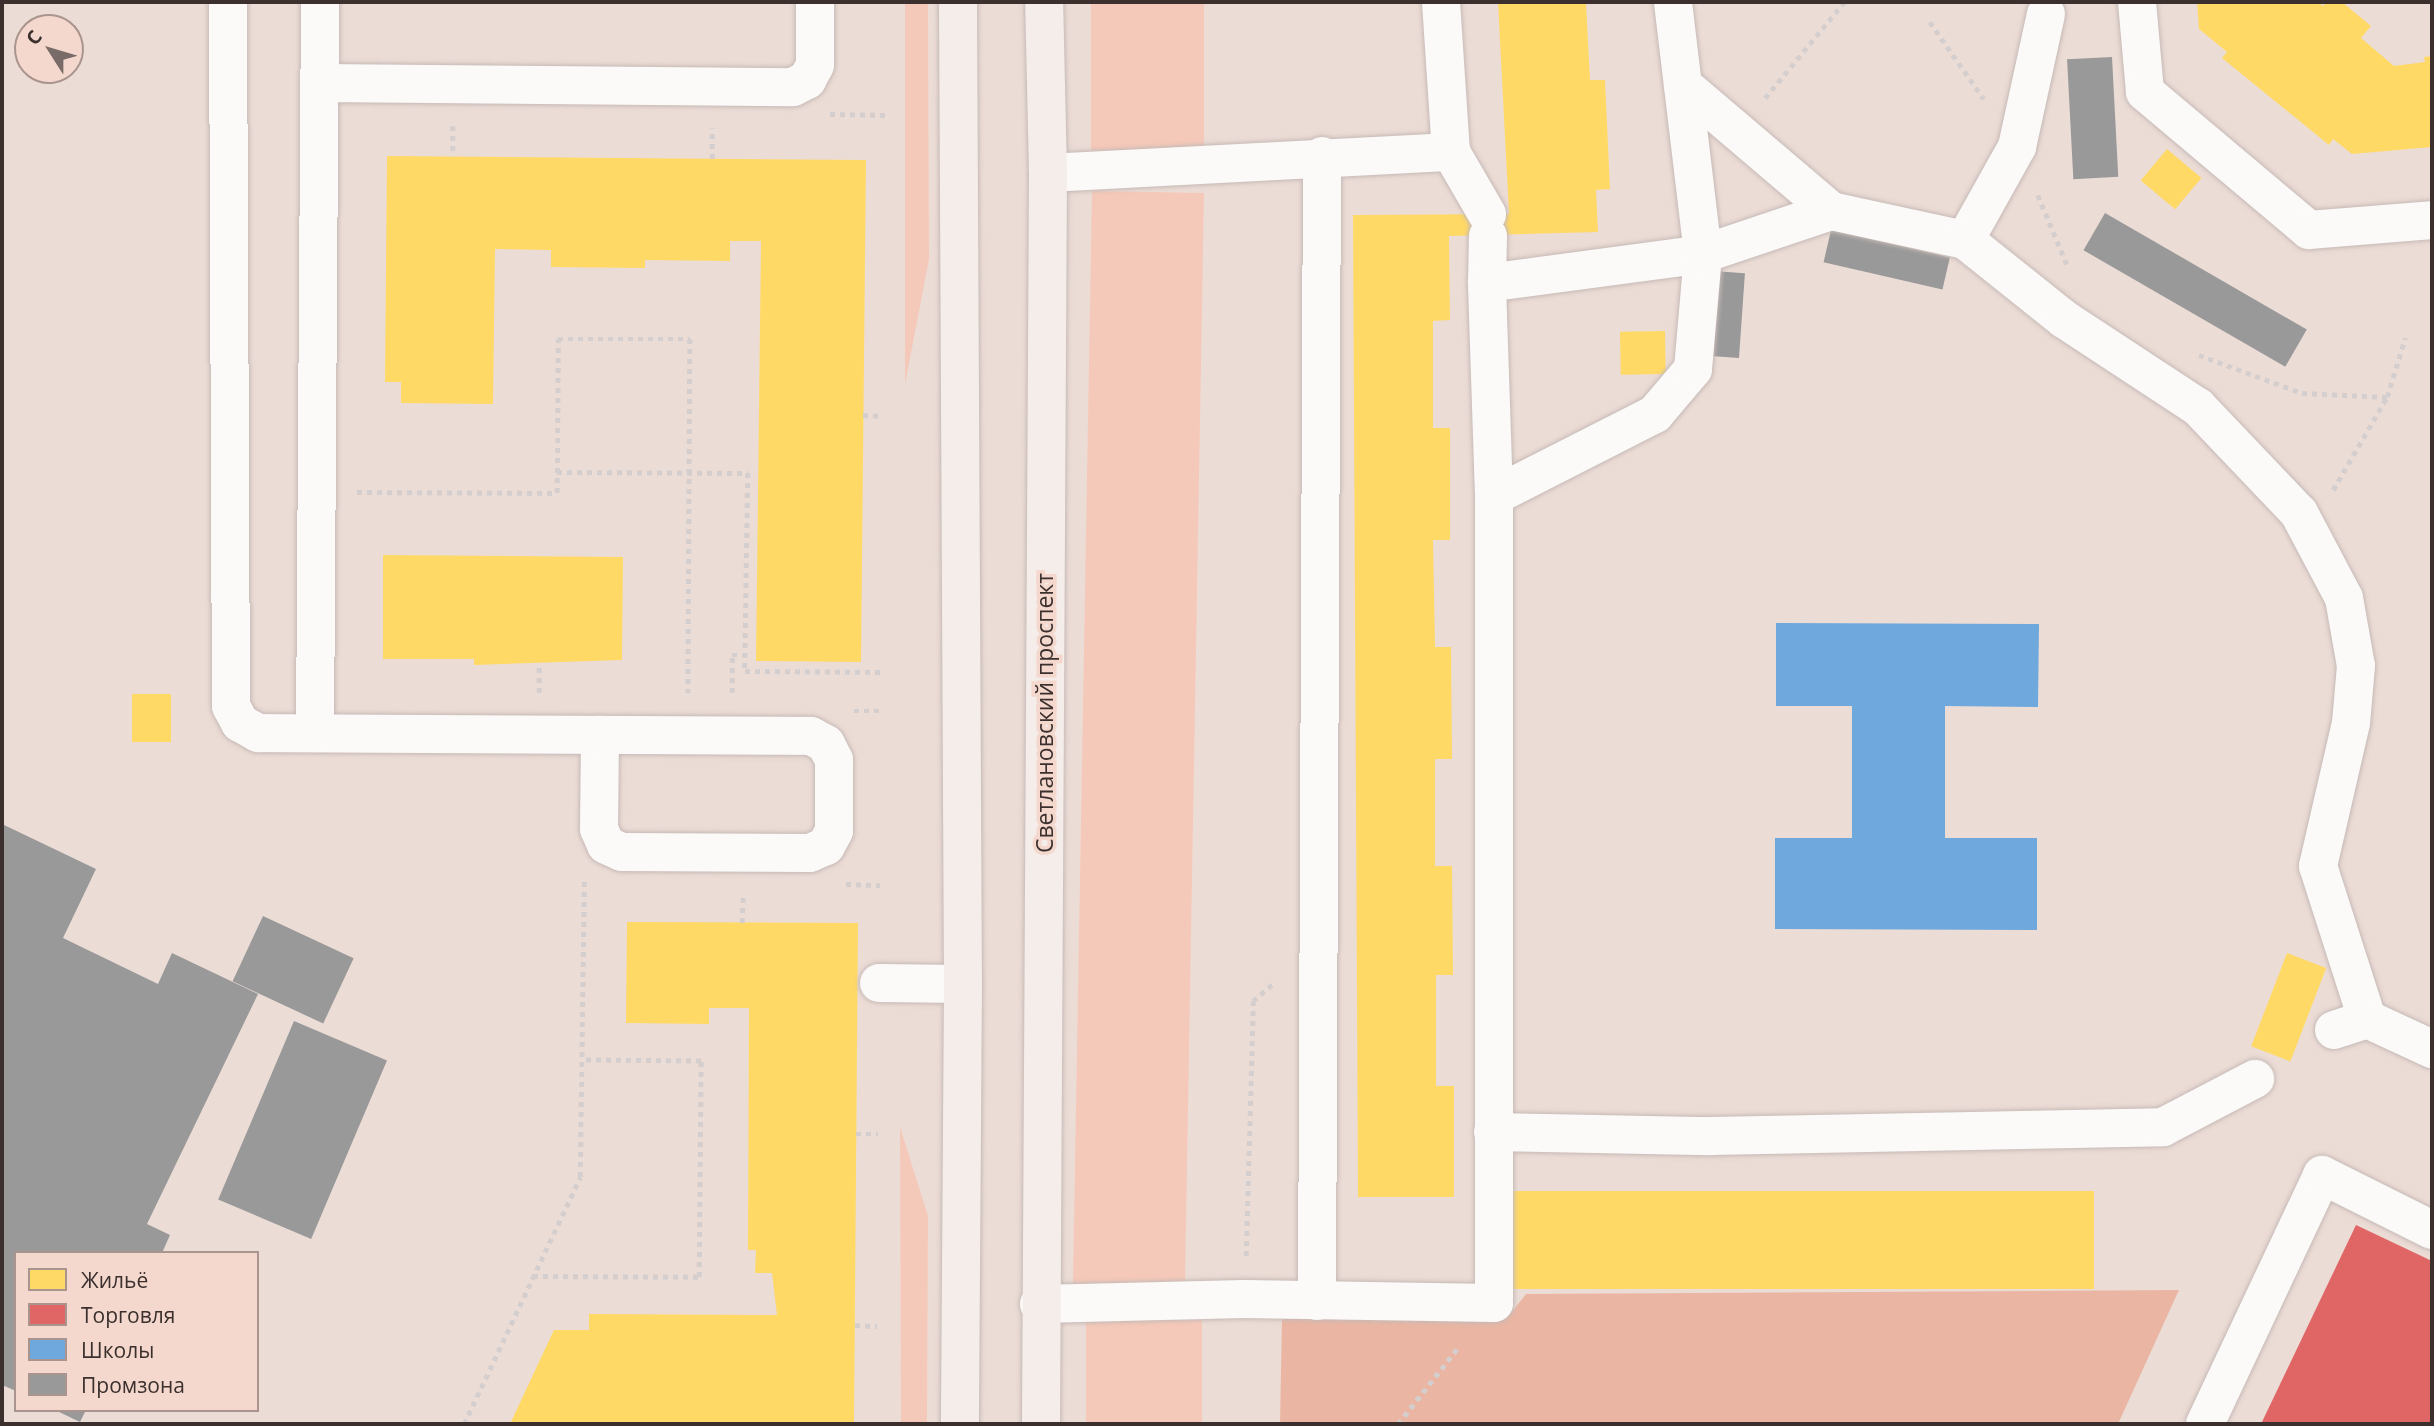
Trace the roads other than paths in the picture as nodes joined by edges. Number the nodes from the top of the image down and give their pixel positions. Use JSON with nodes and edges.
{"nodes":[{"id":1,"x":229,"y":2,"type":"edge"},
{"id":2,"x":320,"y":2,"type":"edge"},
{"id":3,"x":815,"y":2,"type":"edge"},
{"id":4,"x":958,"y":2,"type":"edge"},
{"id":5,"x":1044,"y":2,"type":"edge"},
{"id":6,"x":1441,"y":2,"type":"edge"},
{"id":7,"x":1673,"y":2,"type":"edge"},
{"id":8,"x":2137,"y":2,"type":"edge"},
{"id":9,"x":2046,"y":14,"type":"dead end"},
{"id":10,"x":320,"y":83,"type":"junction"},
{"id":11,"x":1683,"y":85,"type":"junction"},
{"id":12,"x":1451,"y":152,"type":"junction"},
{"id":13,"x":1322,"y":156,"type":"junction"},
{"id":14,"x":1048,"y":173,"type":"junction"},
{"id":15,"x":1831,"y":211,"type":"junction"},
{"id":16,"x":2432,"y":220,"type":"edge"},
{"id":17,"x":1965,"y":240,"type":"junction"},
{"id":18,"x":1703,"y":254,"type":"junction"},
{"id":19,"x":1487,"y":283,"type":"junction"},
{"id":20,"x":1494,"y":496,"type":"junction"},
{"id":21,"x":315,"y":733,"type":"junction"},
{"id":22,"x":600,"y":735,"type":"junction"},
{"id":23,"x":879,"y":983,"type":"dead end"},
{"id":24,"x":963,"y":984,"type":"junction"},
{"id":25,"x":2432,"y":1049,"type":"edge"},
{"id":26,"x":2256,"y":1079,"type":"dead end"},
{"id":27,"x":1493,"y":1132,"type":"junction"},
{"id":28,"x":2432,"y":1230,"type":"edge"},
{"id":29,"x":1317,"y":1301,"type":"junction"},
{"id":30,"x":1039,"y":1304,"type":"junction"},
{"id":31,"x":960,"y":1424,"type":"edge"},
{"id":32,"x":1041,"y":1424,"type":"edge"},
{"id":33,"x":2205,"y":1424,"type":"edge"}],
"edges":[{"from":1,"to":21,"type":"lane"},
{"from":2,"to":10,"type":"lane"},
{"from":3,"to":10,"type":"lane"},
{"from":4,"to":24,"type":"main road"},
{"from":5,"to":14,"type":"main road","name":"Светлановский проспект"},
{"from":6,"to":12,"type":"lane"},
{"from":7,"to":11,"type":"lane"},
{"from":8,"to":16,"type":"lane"},
{"from":9,"to":17,"type":"lane"},
{"from":10,"to":21,"type":"lane"},
{"from":11,"to":15,"type":"lane"},
{"from":11,"to":18,"type":"lane"},
{"from":12,"to":13,"type":"lane"},
{"from":12,"to":19,"type":"lane"},
{"from":13,"to":14,"type":"lane"},
{"from":13,"to":29,"type":"lane"},
{"from":14,"to":30,"type":"main road","name":"Светлановский проспект"},
{"from":15,"to":17,"type":"lane"},
{"from":15,"to":18,"type":"lane"},
{"from":17,"to":25,"type":"lane"},
{"from":18,"to":19,"type":"lane"},
{"from":18,"to":20,"type":"lane"},
{"from":19,"to":20,"type":"lane"},
{"from":20,"to":27,"type":"lane"},
{"from":21,"to":22,"type":"lane"},
{"from":22,"to":22,"type":"lane"},
{"from":23,"to":24,"type":"lane"},
{"from":24,"to":31,"type":"main road"},
{"from":26,"to":27,"type":"lane"},
{"from":27,"to":29,"type":"lane"},
{"from":28,"to":33,"type":"lane"},
{"from":29,"to":30,"type":"lane"},
{"from":30,"to":32,"type":"main road","name":"Светлановский проспект"}]}
